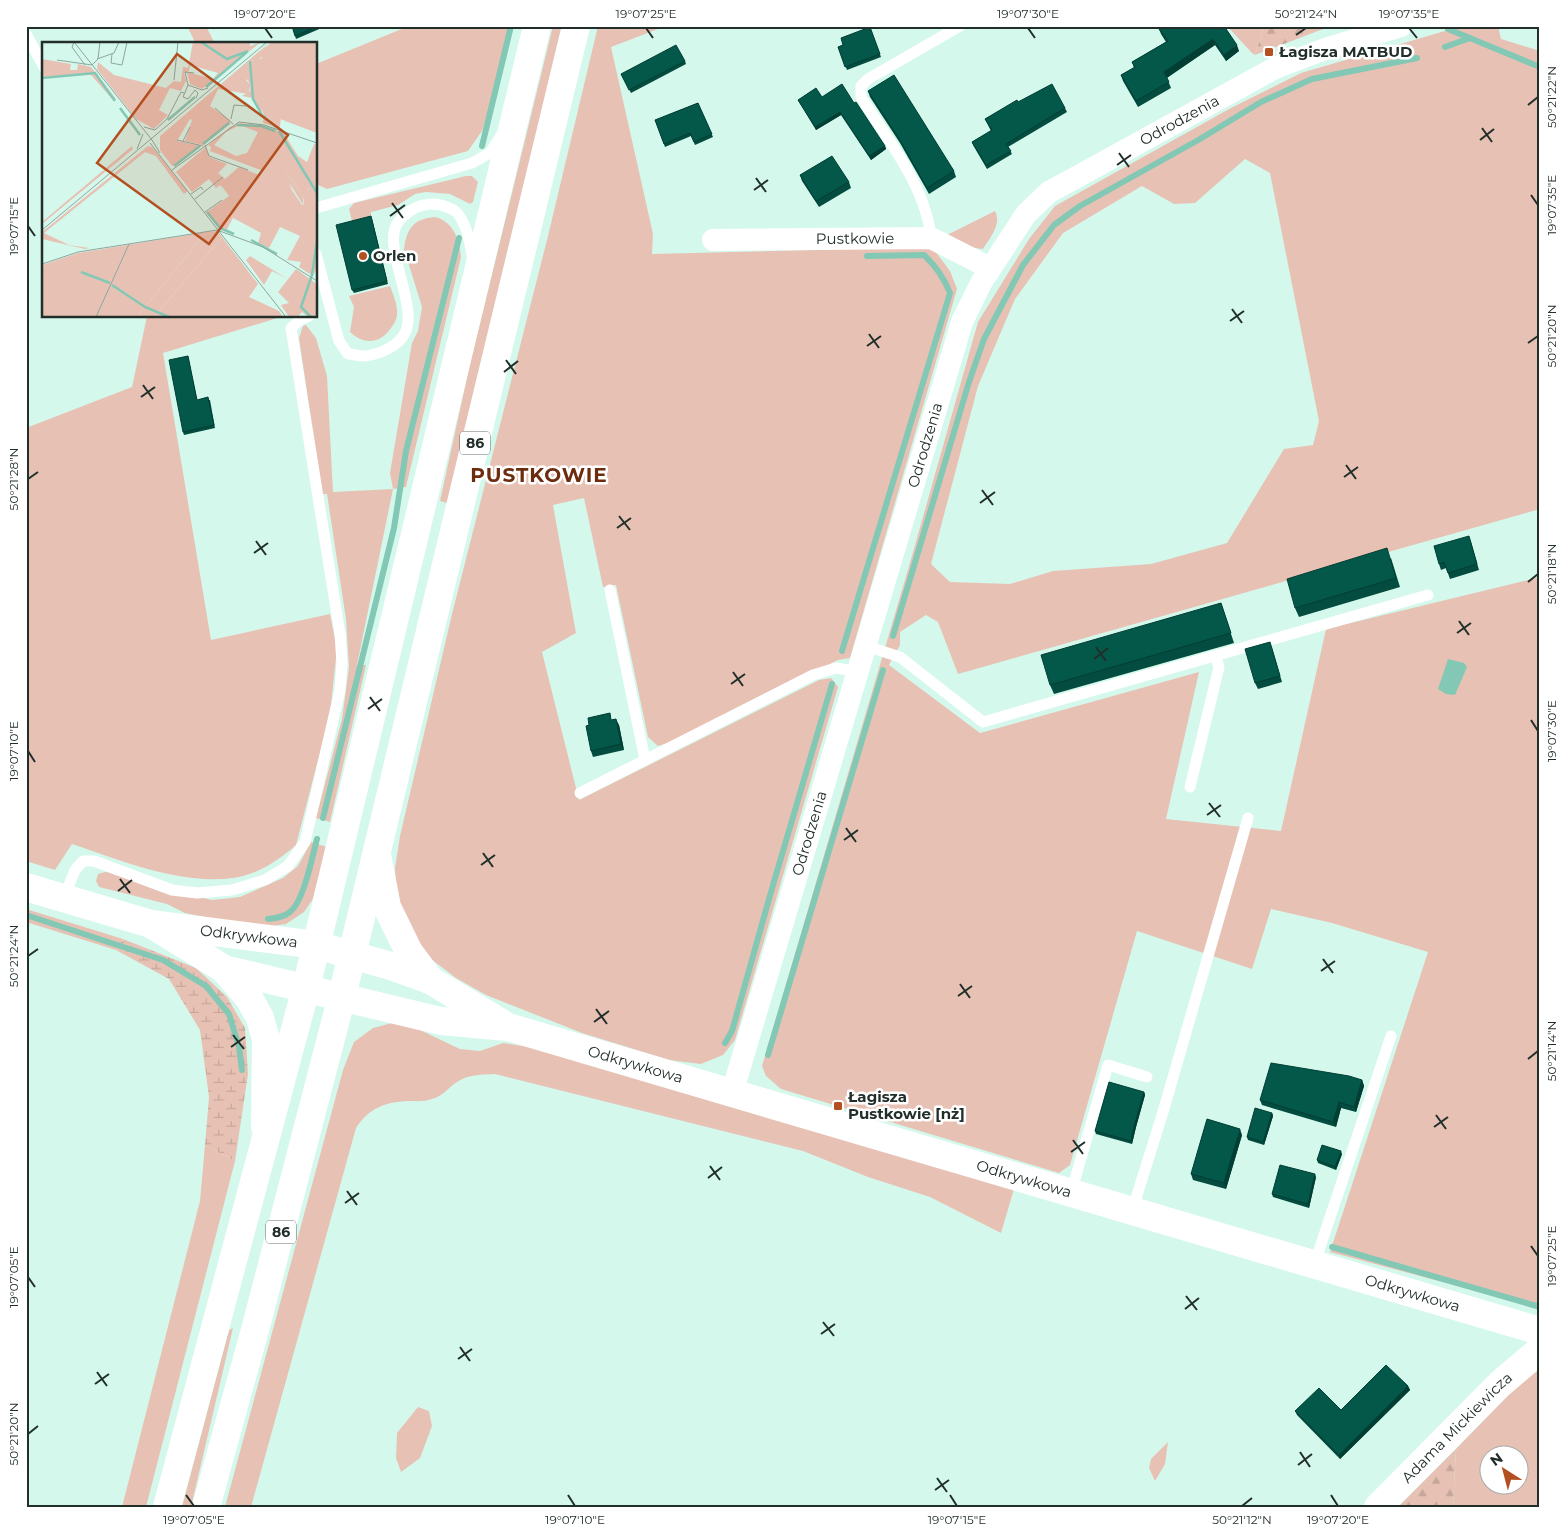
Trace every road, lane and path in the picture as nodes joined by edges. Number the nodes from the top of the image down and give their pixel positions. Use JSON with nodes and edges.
{"nodes":[{"id":1,"x":537,"y":26,"type":"edge"},
{"id":2,"x":576,"y":26,"type":"edge"},
{"id":3,"x":960,"y":26,"type":"edge"},
{"id":4,"x":1394,"y":28,"type":"edge"},
{"id":5,"x":26,"y":34,"type":"edge"},
{"id":6,"x":42,"y":63,"type":"edge"},
{"id":7,"x":518,"y":110,"type":"junction"},
{"id":8,"x":318,"y":207,"type":"edge"},
{"id":9,"x":931,"y":238,"type":"junction"},
{"id":10,"x":714,"y":240,"type":"dead end"},
{"id":11,"x":318,"y":262,"type":"edge"},
{"id":12,"x":990,"y":268,"type":"junction"},
{"id":13,"x":477,"y":278,"type":"junction"},
{"id":14,"x":330,"y":309,"type":"junction"},
{"id":15,"x":318,"y":313,"type":"edge"},
{"id":16,"x":304,"y":318,"type":"edge"},
{"id":17,"x":610,"y":590,"type":"dead end"},
{"id":18,"x":1428,"y":595,"type":"dead end"},
{"id":19,"x":866,"y":646,"type":"junction"},
{"id":20,"x":1216,"y":657,"type":"junction"},
{"id":21,"x":858,"y":672,"type":"junction"},
{"id":22,"x":645,"y":760,"type":"junction"},
{"id":23,"x":1190,"y":787,"type":"dead end"},
{"id":24,"x":580,"y":793,"type":"dead end"},
{"id":25,"x":1248,"y":818,"type":"dead end"},
{"id":26,"x":376,"y":855,"type":"junction"},
{"id":27,"x":26,"y":887,"type":"edge"},
{"id":28,"x":64,"y":898,"type":"junction"},
{"id":29,"x":151,"y":924,"type":"junction"},
{"id":30,"x":316,"y":945,"type":"junction"},
{"id":31,"x":352,"y":955,"type":"junction"},
{"id":32,"x":224,"y":969,"type":"junction"},
{"id":33,"x":430,"y":980,"type":"junction"},
{"id":34,"x":306,"y":988,"type":"junction"},
{"id":35,"x":342,"y":996,"type":"junction"},
{"id":36,"x":508,"y":1027,"type":"junction"},
{"id":37,"x":1391,"y":1036,"type":"dead end"},
{"id":38,"x":1147,"y":1077,"type":"dead end"},
{"id":39,"x":732,"y":1093,"type":"junction"},
{"id":40,"x":265,"y":1140,"type":"junction"},
{"id":41,"x":1072,"y":1193,"type":"junction"},
{"id":42,"x":1132,"y":1211,"type":"junction"},
{"id":43,"x":1314,"y":1265,"type":"junction"},
{"id":44,"x":1540,"y":1331,"type":"edge"},
{"id":45,"x":1540,"y":1350,"type":"edge"},
{"id":46,"x":167,"y":1507,"type":"edge"},
{"id":47,"x":206,"y":1507,"type":"edge"},
{"id":48,"x":1378,"y":1507,"type":"edge"}],
"edges":[{"from":1,"to":7,"type":"main road","number":"86"},
{"from":2,"to":26,"type":"main road","number":"86"},
{"from":3,"to":9,"type":"lane"},
{"from":4,"to":12,"type":"street","name":"Odrodzenia"},
{"from":5,"to":6,"type":"lane"},
{"from":7,"to":8,"type":"lane"},
{"from":7,"to":13,"type":"main road","number":"86"},
{"from":9,"to":10,"type":"street","name":"Pustkowie"},
{"from":9,"to":12,"type":"street","name":"Pustkowie"},
{"from":11,"to":14,"type":"lane"},
{"from":12,"to":19,"type":"street","name":"Odrodzenia"},
{"from":13,"to":14,"type":"lane"},
{"from":13,"to":30,"type":"main road","number":"86"},
{"from":14,"to":15,"type":"lane"},
{"from":16,"to":28,"type":"lane"},
{"from":17,"to":22,"type":"lane"},
{"from":18,"to":20,"type":"lane"},
{"from":19,"to":20,"type":"lane"},
{"from":19,"to":21,"type":"street","name":"Odrodzenia"},
{"from":20,"to":23,"type":"lane"},
{"from":21,"to":22,"type":"lane"},
{"from":21,"to":39,"type":"street","name":"Odrodzenia"},
{"from":22,"to":24,"type":"lane"},
{"from":25,"to":42,"type":"lane"},
{"from":26,"to":31,"type":"main road","number":"86"},
{"from":26,"to":33,"type":"main road","name":"Odkrywkowa"},
{"from":27,"to":28,"type":"main road","name":"Odkrywkowa"},
{"from":28,"to":29,"type":"main road","name":"Odkrywkowa"},
{"from":29,"to":30,"type":"main road","name":"Odkrywkowa"},
{"from":29,"to":32,"type":"main road","name":"Odkrywkowa"},
{"from":30,"to":31,"type":"main road","name":"Odkrywkowa"},
{"from":30,"to":34,"type":"main road","number":"86"},
{"from":31,"to":33,"type":"main road","name":"Odkrywkowa"},
{"from":31,"to":35,"type":"main road","number":"86"},
{"from":32,"to":34,"type":"main road","name":"Odkrywkowa"},
{"from":32,"to":40,"type":"main road","name":"Odkrywkowa"},
{"from":33,"to":36,"type":"main road","name":"Odkrywkowa"},
{"from":34,"to":35,"type":"main road","name":"Odkrywkowa"},
{"from":34,"to":40,"type":"main road","number":"86"},
{"from":35,"to":36,"type":"main road","name":"Odkrywkowa"},
{"from":35,"to":47,"type":"main road","number":"86"},
{"from":36,"to":39,"type":"main road","name":"Odkrywkowa"},
{"from":37,"to":43,"type":"lane"},
{"from":38,"to":41,"type":"lane"},
{"from":39,"to":41,"type":"main road","name":"Odkrywkowa"},
{"from":40,"to":46,"type":"main road","number":"86"},
{"from":41,"to":42,"type":"main road","name":"Odkrywkowa"},
{"from":42,"to":43,"type":"main road","name":"Odkrywkowa"},
{"from":43,"to":44,"type":"main road","name":"Odkrywkowa"},
{"from":45,"to":48,"type":"main road","name":"Adama Mickiewicza"}]}
